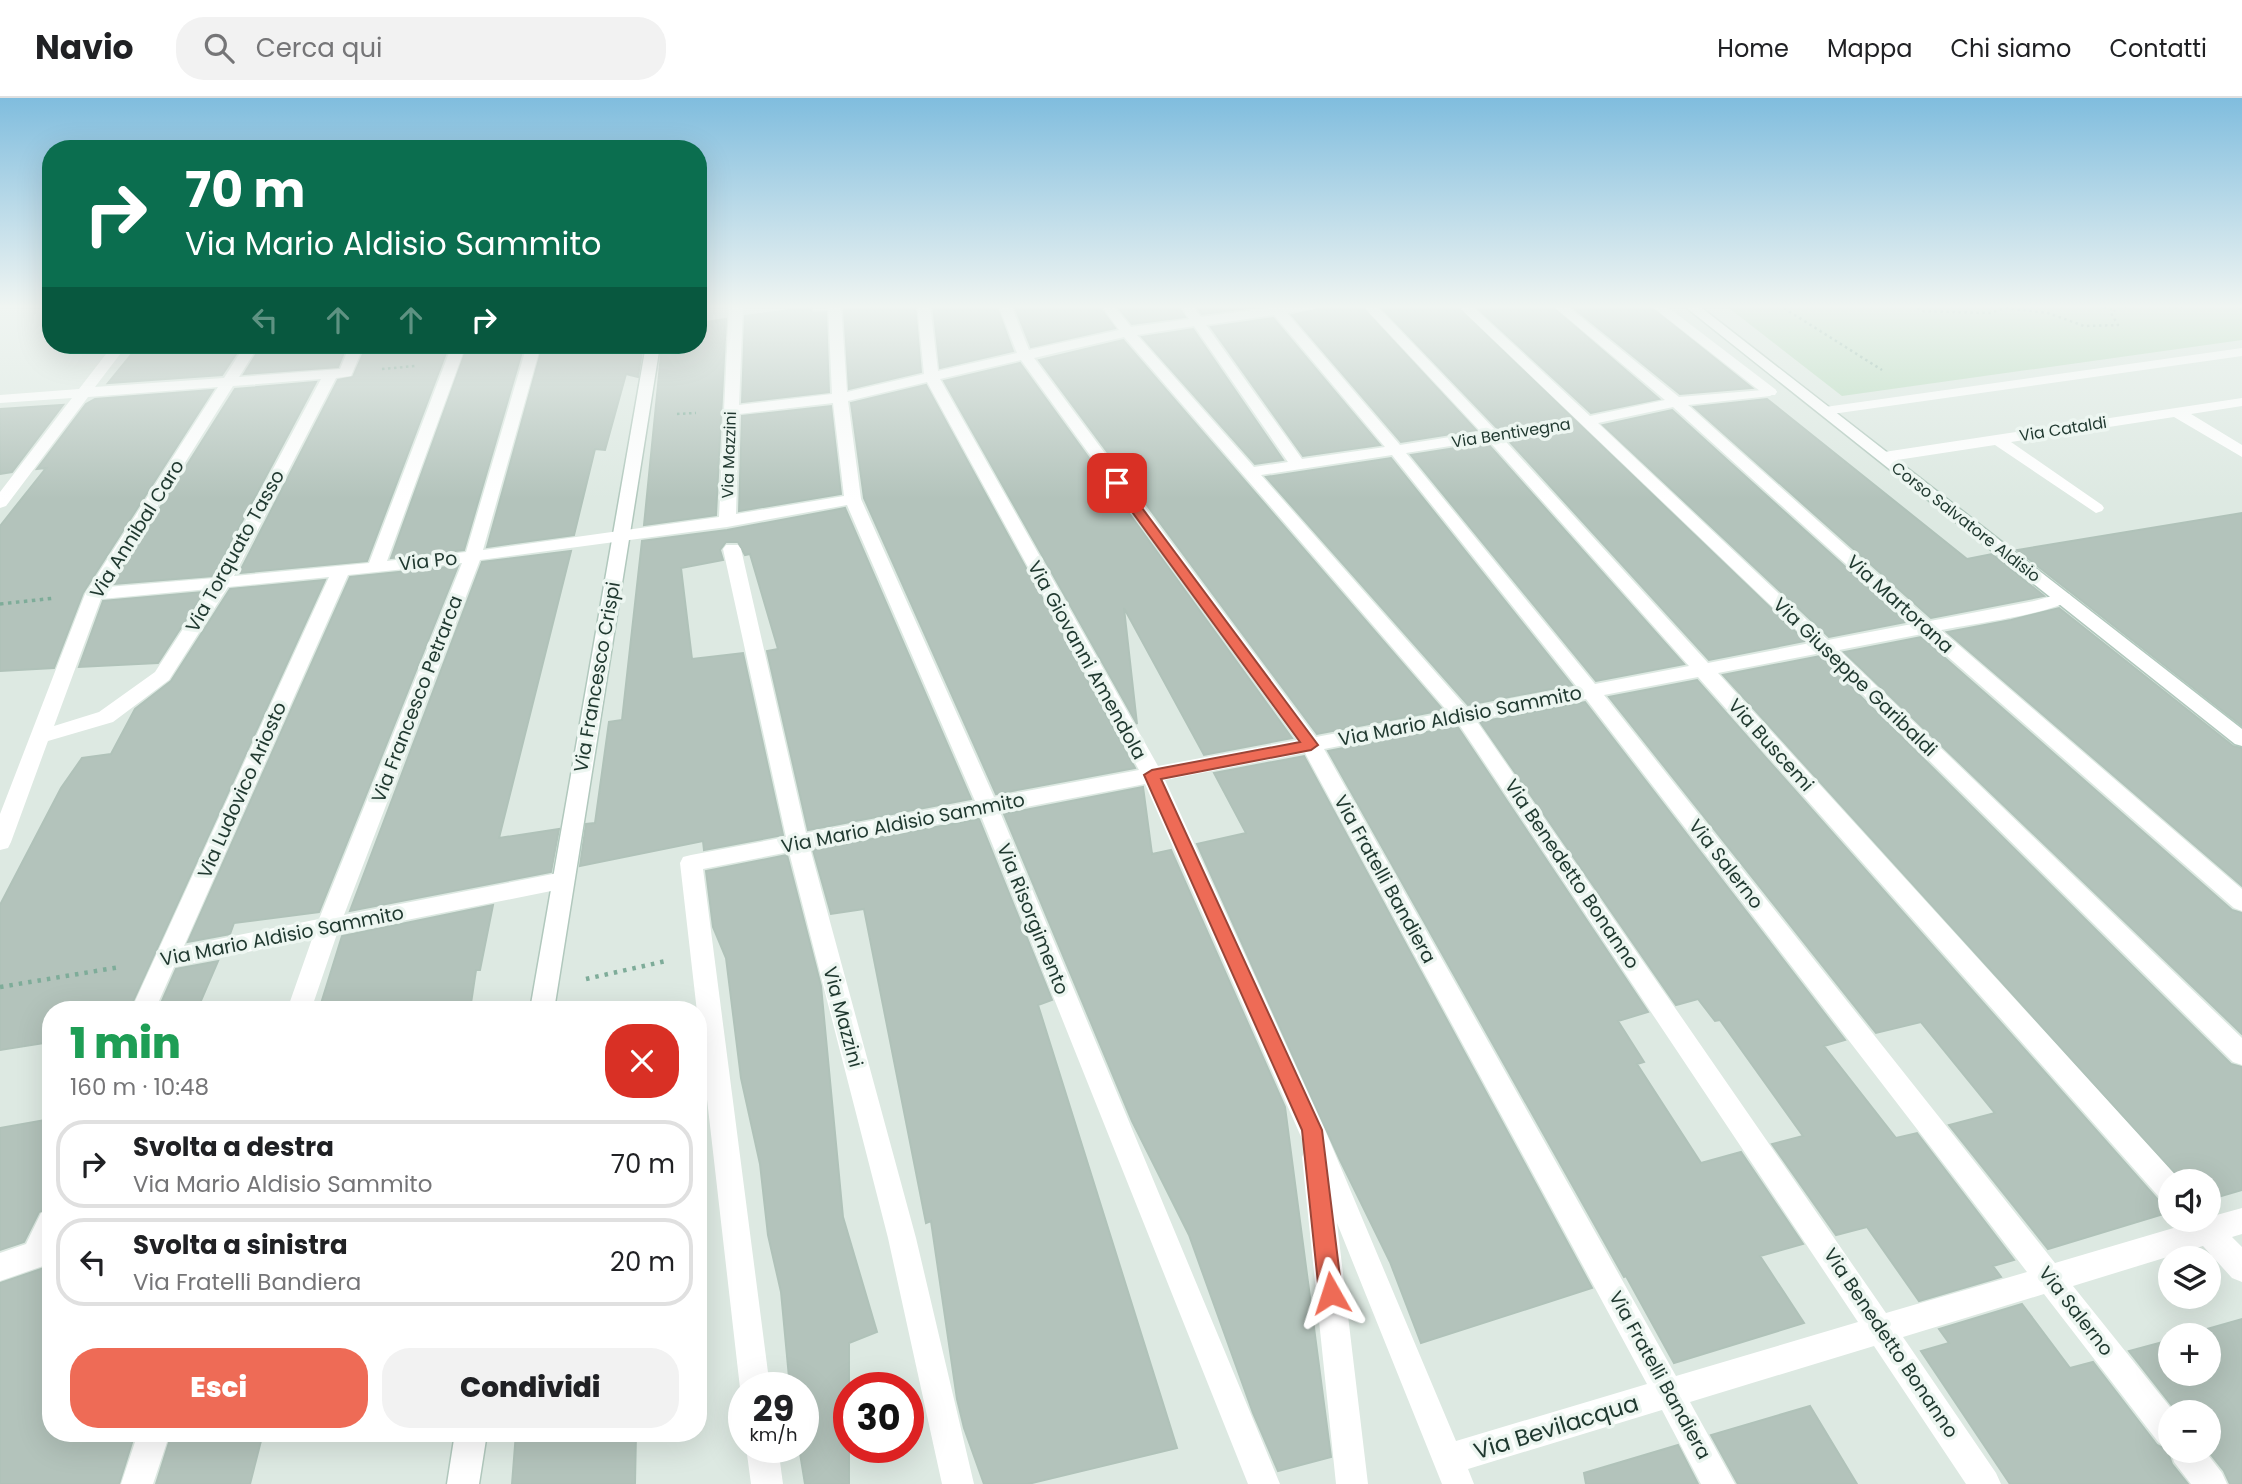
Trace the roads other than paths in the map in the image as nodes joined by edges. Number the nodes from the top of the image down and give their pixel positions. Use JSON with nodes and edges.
{"nodes":[{"id":1,"x":102,"y":370,"type":"edge"},
{"id":2,"x":237,"y":370,"type":"edge"},
{"id":3,"x":340,"y":370,"type":"edge"},
{"id":4,"x":449,"y":370,"type":"edge"},
{"id":5,"x":527,"y":370,"type":"edge"},
{"id":6,"x":649,"y":370,"type":"edge"},
{"id":7,"x":733,"y":370,"type":"edge"},
{"id":8,"x":838,"y":370,"type":"edge"},
{"id":9,"x":931,"y":370,"type":"edge"},
{"id":10,"x":970,"y":370,"type":"edge"},
{"id":11,"x":1036,"y":370,"type":"edge"},
{"id":12,"x":1160,"y":370,"type":"edge"},
{"id":13,"x":1231,"y":370,"type":"edge"},
{"id":14,"x":1328,"y":370,"type":"edge"},
{"id":15,"x":1431,"y":370,"type":"edge"},
{"id":16,"x":1533,"y":370,"type":"edge"},
{"id":17,"x":1637,"y":370,"type":"edge"},
{"id":18,"x":1741,"y":370,"type":"edge"},
{"id":19,"x":1773,"y":370,"type":"edge"},
{"id":20,"x":2117,"y":370,"type":"edge"},
{"id":21,"x":338,"y":373,"type":"junction"},
{"id":22,"x":932,"y":378,"type":"junction"},
{"id":23,"x":229,"y":382,"type":"junction"},
{"id":24,"x":85,"y":393,"type":"junction"},
{"id":25,"x":840,"y":397,"type":"junction"},
{"id":26,"x":0,"y":399,"type":"edge"},
{"id":27,"x":1676,"y":402,"type":"junction"},
{"id":28,"x":2242,"y":402,"type":"edge"},
{"id":29,"x":731,"y":410,"type":"junction"},
{"id":30,"x":1825,"y":411,"type":"junction"},
{"id":31,"x":2177,"y":412,"type":"junction"},
{"id":32,"x":1587,"y":421,"type":"junction"},
{"id":33,"x":1492,"y":435,"type":"junction"},
{"id":34,"x":1997,"y":439,"type":"junction"},
{"id":35,"x":1396,"y":450,"type":"junction"},
{"id":36,"x":2242,"y":452,"type":"edge"},
{"id":37,"x":1884,"y":457,"type":"junction"},
{"id":38,"x":1297,"y":465,"type":"junction"},
{"id":39,"x":1251,"y":472,"type":"junction"},
{"id":40,"x":853,"y":499,"type":"junction"},
{"id":41,"x":0,"y":503,"type":"edge"},
{"id":42,"x":2096,"y":508,"type":"dead end"},
{"id":43,"x":727,"y":522,"type":"junction"},
{"id":44,"x":621,"y":537,"type":"junction"},
{"id":45,"x":732,"y":549,"type":"dead end"},
{"id":46,"x":473,"y":556,"type":"junction"},
{"id":47,"x":376,"y":567,"type":"junction"},
{"id":48,"x":341,"y":571,"type":"junction"},
{"id":49,"x":221,"y":584,"type":"junction"},
{"id":50,"x":94,"y":594,"type":"junction"},
{"id":51,"x":2063,"y":598,"type":"junction"},
{"id":52,"x":1926,"y":627,"type":"junction"},
{"id":53,"x":1825,"y":647,"type":"junction"},
{"id":54,"x":1703,"y":670,"type":"junction"},
{"id":55,"x":1590,"y":691,"type":"junction"},
{"id":56,"x":1463,"y":716,"type":"junction"},
{"id":57,"x":38,"y":737,"type":"junction"},
{"id":58,"x":2242,"y":739,"type":"edge"},
{"id":59,"x":1311,"y":745,"type":"junction"},
{"id":60,"x":1152,"y":775,"type":"junction"},
{"id":61,"x":986,"y":805,"type":"junction"},
{"id":62,"x":0,"y":842,"type":"edge"},
{"id":63,"x":797,"y":844,"type":"junction"},
{"id":64,"x":563,"y":881,"type":"junction"},
{"id":65,"x":2242,"y":902,"type":"edge"},
{"id":66,"x":328,"y":927,"type":"junction"},
{"id":67,"x":165,"y":959,"type":"junction"},
{"id":68,"x":147,"y":1001,"type":"edge"},
{"id":69,"x":302,"y":1001,"type":"edge"},
{"id":70,"x":544,"y":1001,"type":"edge"},
{"id":71,"x":707,"y":1001,"type":"edge"},
{"id":72,"x":707,"y":1001,"type":"edge"},
{"id":73,"x":2242,"y":1055,"type":"edge"},
{"id":74,"x":1312,"y":1130,"type":"junction"},
{"id":75,"x":2158,"y":1176,"type":"edge"},
{"id":76,"x":2242,"y":1221,"type":"edge"},
{"id":77,"x":2221,"y":1224,"type":"edge"},
{"id":78,"x":2186,"y":1232,"type":"edge"},
{"id":79,"x":2209,"y":1232,"type":"edge"},
{"id":80,"x":42,"y":1242,"type":"edge"},
{"id":81,"x":0,"y":1267,"type":"edge"},
{"id":82,"x":2242,"y":1268,"type":"edge"},
{"id":83,"x":2051,"y":1279,"type":"junction"},
{"id":84,"x":1882,"y":1329,"type":"junction"},
{"id":85,"x":753,"y":1372,"type":"edge"},
{"id":86,"x":1670,"y":1393,"type":"junction"},
{"id":87,"x":2158,"y":1417,"type":"edge"},
{"id":88,"x":151,"y":1442,"type":"edge"},
{"id":89,"x":470,"y":1442,"type":"edge"},
{"id":90,"x":764,"y":1463,"type":"edge"},
{"id":91,"x":2194,"y":1463,"type":"edge"},
{"id":92,"x":1453,"y":1472,"type":"edge"},
{"id":93,"x":137,"y":1484,"type":"edge"},
{"id":94,"x":463,"y":1484,"type":"edge"},
{"id":95,"x":767,"y":1484,"type":"edge"},
{"id":96,"x":958,"y":1484,"type":"edge"},
{"id":97,"x":1264,"y":1484,"type":"edge"},
{"id":98,"x":1352,"y":1484,"type":"edge"},
{"id":99,"x":1719,"y":1484,"type":"edge"},
{"id":100,"x":1985,"y":1484,"type":"edge"},
{"id":101,"x":2211,"y":1484,"type":"edge"}],
"edges":[{"from":1,"to":24,"type":"street"},
{"from":2,"to":23,"type":"street","name":"Via Annibal Caro"},
{"from":3,"to":21,"type":"street","name":"Via Torquato Tasso"},
{"from":4,"to":47,"type":"street"},
{"from":5,"to":46,"type":"street","name":"Via Francesco Petrarca"},
{"from":6,"to":44,"type":"street","name":"Via Francesco Crispi"},
{"from":7,"to":29,"type":"street","name":"Via Mazzini"},
{"from":8,"to":25,"type":"street","name":"Via Risorgimento"},
{"from":9,"to":22,"type":"street","name":"Via Giovanni Amendola"},
{"from":10,"to":22,"type":"street"},
{"from":11,"to":59,"type":"street","name":"Via Fratelli Bandiera"},
{"from":12,"to":39,"type":"street","name":"Via Benedetto Bonanno"},
{"from":13,"to":38,"type":"street"},
{"from":14,"to":35,"type":"street","name":"Via Salerno"},
{"from":15,"to":33,"type":"street","name":"Via Buscemi"},
{"from":16,"to":32,"type":"street","name":"Via Giuseppe Garibaldi"},
{"from":17,"to":27,"type":"street","name":"Via Martorana"},
{"from":18,"to":27,"type":"street","name":"Via Bentivegna"},
{"from":19,"to":30,"type":"street","name":"Corso Salvatore Aldisio"},
{"from":20,"to":30,"type":"street"},
{"from":21,"to":23,"type":"street"},
{"from":21,"to":49,"type":"street","name":"Via Torquato Tasso"},
{"from":22,"to":25,"type":"street"},
{"from":22,"to":60,"type":"street","name":"Via Giovanni Amendola"},
{"from":23,"to":24,"type":"street"},
{"from":23,"to":50,"type":"street","name":"Via Annibal Caro"},
{"from":24,"to":26,"type":"street"},
{"from":24,"to":41,"type":"street"},
{"from":25,"to":29,"type":"street"},
{"from":25,"to":40,"type":"street","name":"Via Risorgimento"},
{"from":27,"to":32,"type":"street","name":"Via Bentivegna"},
{"from":27,"to":52,"type":"street","name":"Via Martorana"},
{"from":28,"to":31,"type":"street","name":"Via Cataldi"},
{"from":29,"to":43,"type":"street","name":"Via Mazzini"},
{"from":30,"to":37,"type":"street","name":"Corso Salvatore Aldisio"},
{"from":31,"to":34,"type":"street","name":"Via Cataldi"},
{"from":31,"to":36,"type":"street"},
{"from":32,"to":53,"type":"street","name":"Via Giuseppe Garibaldi"},
{"from":33,"to":35,"type":"street","name":"Via Bentivegna"},
{"from":33,"to":54,"type":"street","name":"Via Buscemi"},
{"from":34,"to":37,"type":"street","name":"Via Cataldi"},
{"from":34,"to":42,"type":"street"},
{"from":35,"to":38,"type":"street","name":"Via Bentivegna"},
{"from":35,"to":55,"type":"street","name":"Via Salerno"},
{"from":37,"to":51,"type":"street","name":"Corso Salvatore Aldisio"},
{"from":38,"to":39,"type":"street","name":"Via Bentivegna"},
{"from":39,"to":56,"type":"street","name":"Via Benedetto Bonanno"},
{"from":40,"to":43,"type":"street","name":"Via Po"},
{"from":40,"to":61,"type":"street","name":"Via Risorgimento"},
{"from":43,"to":44,"type":"street","name":"Via Po"},
{"from":44,"to":46,"type":"street","name":"Via Po"},
{"from":44,"to":64,"type":"street","name":"Via Francesco Crispi"},
{"from":45,"to":63,"type":"street","name":"Via Mazzini"},
{"from":46,"to":47,"type":"street","name":"Via Po"},
{"from":46,"to":66,"type":"street","name":"Via Francesco Petrarca"},
{"from":47,"to":48,"type":"street","name":"Via Po"},
{"from":48,"to":49,"type":"street","name":"Via Po"},
{"from":48,"to":67,"type":"street","name":"Via Ludovico Ariosto"},
{"from":49,"to":50,"type":"street","name":"Via Po"},
{"from":49,"to":57,"type":"street","name":"Via Torquato Tasso"},
{"from":50,"to":57,"type":"street","name":"Via Annibal Caro"},
{"from":51,"to":52,"type":"street","name":"Via Mario Aldisio Sammito"},
{"from":51,"to":58,"type":"street","name":"Corso Salvatore Aldisio"},
{"from":52,"to":53,"type":"street","name":"Via Mario Aldisio Sammito"},
{"from":52,"to":65,"type":"street","name":"Via Martorana"},
{"from":53,"to":54,"type":"street","name":"Via Mario Aldisio Sammito"},
{"from":53,"to":73,"type":"street","name":"Via Giuseppe Garibaldi"},
{"from":54,"to":55,"type":"street","name":"Via Mario Aldisio Sammito"},
{"from":54,"to":75,"type":"street","name":"Via Buscemi"},
{"from":55,"to":56,"type":"street","name":"Via Mario Aldisio Sammito"},
{"from":55,"to":83,"type":"street","name":"Via Salerno"},
{"from":56,"to":59,"type":"street","name":"Via Mario Aldisio Sammito"},
{"from":56,"to":84,"type":"street","name":"Via Benedetto Bonanno"},
{"from":57,"to":62,"type":"street","name":"Via Annibal Caro"},
{"from":59,"to":60,"type":"street","name":"Via Mario Aldisio Sammito"},
{"from":59,"to":86,"type":"street","name":"Via Fratelli Bandiera"},
{"from":60,"to":61,"type":"street","name":"Via Mario Aldisio Sammito"},
{"from":60,"to":74,"type":"street","name":"Via Giovanni Amendola"},
{"from":61,"to":63,"type":"street","name":"Via Mario Aldisio Sammito"},
{"from":61,"to":97,"type":"street","name":"Via Risorgimento"},
{"from":63,"to":71,"type":"street","name":"Via Mario Aldisio Sammito"},
{"from":63,"to":96,"type":"street","name":"Via Mazzini"},
{"from":64,"to":66,"type":"street","name":"Via Mario Aldisio Sammito"},
{"from":64,"to":70,"type":"street","name":"Via Francesco Crispi"},
{"from":66,"to":67,"type":"street","name":"Via Mario Aldisio Sammito"},
{"from":66,"to":69,"type":"street","name":"Via Francesco Petrarca"},
{"from":67,"to":68,"type":"street","name":"Via Ludovico Ariosto"},
{"from":72,"to":85,"type":"street","name":"Via Mario Aldisio Sammito"},
{"from":74,"to":92,"type":"street","name":"Via Giovanni Amendola"},
{"from":74,"to":98,"type":"street","name":"Via Giovanni Amendola"},
{"from":76,"to":77,"type":"street","name":"Via Bevilacqua"},
{"from":78,"to":83,"type":"street","name":"Via Bevilacqua"},
{"from":79,"to":82,"type":"street"},
{"from":80,"to":81,"type":"street"},
{"from":83,"to":84,"type":"street","name":"Via Bevilacqua"},
{"from":83,"to":87,"type":"street","name":"Via Salerno"},
{"from":84,"to":86,"type":"street","name":"Via Bevilacqua"},
{"from":84,"to":100,"type":"street","name":"Via Benedetto Bonanno"},
{"from":86,"to":92,"type":"street","name":"Via Bevilacqua"},
{"from":86,"to":99,"type":"street","name":"Via Fratelli Bandiera"},
{"from":88,"to":93,"type":"street"},
{"from":89,"to":94,"type":"street"},
{"from":90,"to":95,"type":"street"},
{"from":91,"to":101,"type":"street"}]}
